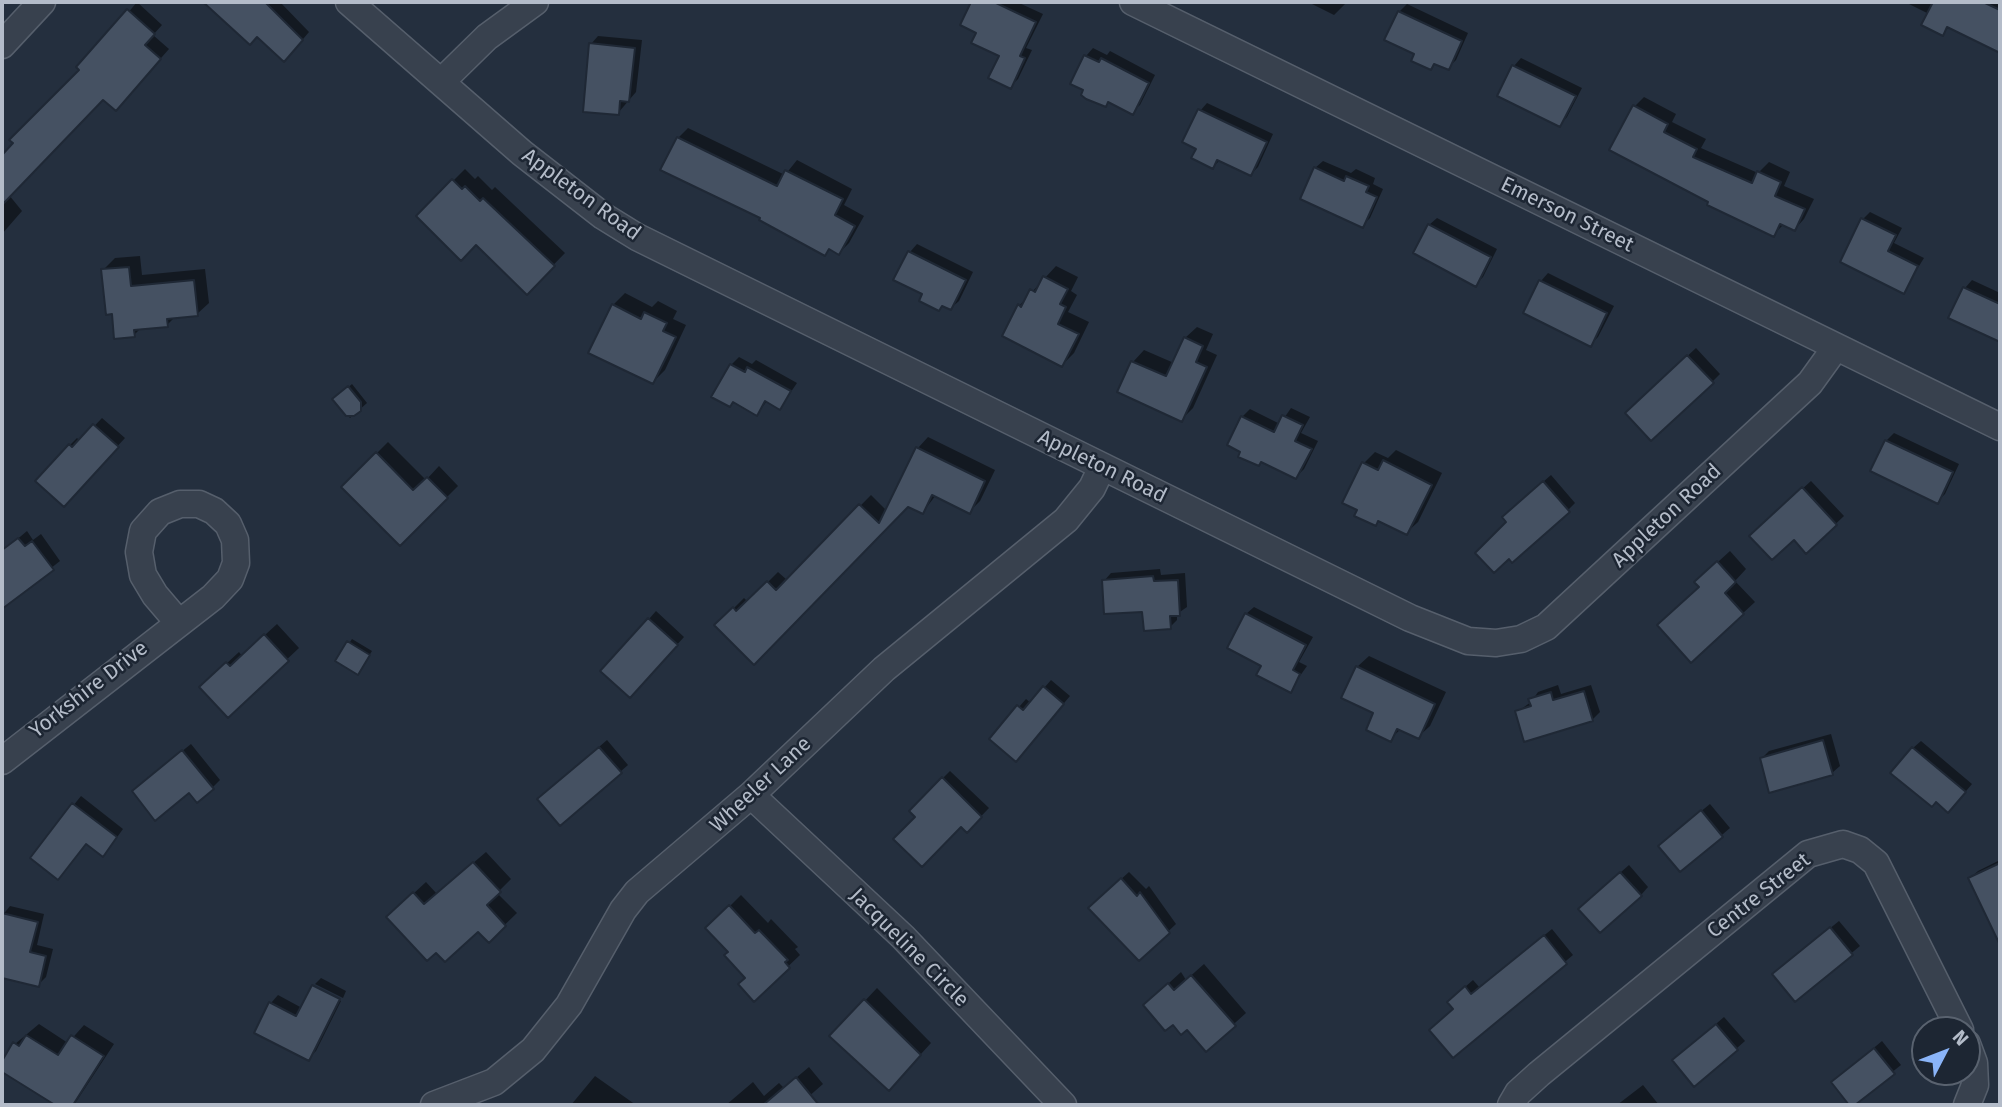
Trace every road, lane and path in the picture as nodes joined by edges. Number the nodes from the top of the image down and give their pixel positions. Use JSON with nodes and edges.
{"nodes":[{"id":1,"x":42,"y":2,"type":"edge"},
{"id":2,"x":349,"y":2,"type":"edge"},
{"id":3,"x":535,"y":2,"type":"edge"},
{"id":4,"x":1133,"y":2,"type":"edge"},
{"id":5,"x":2,"y":46,"type":"edge"},
{"id":6,"x":441,"y":82,"type":"junction"},
{"id":7,"x":1836,"y":347,"type":"junction"},
{"id":8,"x":2000,"y":427,"type":"edge"},
{"id":9,"x":1102,"y":467,"type":"junction"},
{"id":10,"x":178,"y":622,"type":"junction"},
{"id":11,"x":2,"y":761,"type":"edge"},
{"id":12,"x":751,"y":795,"type":"junction"},
{"id":13,"x":1953,"y":1016,"type":"edge"},
{"id":14,"x":1975,"y":1086,"type":"edge"},
{"id":15,"x":434,"y":1105,"type":"edge"},
{"id":16,"x":1063,"y":1105,"type":"edge"},
{"id":17,"x":1511,"y":1105,"type":"edge"},
{"id":18,"x":1967,"y":1105,"type":"edge"}],
"edges":[{"from":1,"to":5,"type":"street"},
{"from":2,"to":6,"type":"street","name":"Appleton Road"},
{"from":3,"to":6,"type":"street"},
{"from":4,"to":7,"type":"street","name":"Emerson Street"},
{"from":6,"to":9,"type":"street","name":"Appleton Road"},
{"from":7,"to":8,"type":"street","name":"Emerson Street"},
{"from":7,"to":9,"type":"street","name":"Appleton Road"},
{"from":9,"to":12,"type":"street","name":"Wheeler Lane"},
{"from":10,"to":10,"type":"street","name":"Yorkshire Drive"},
{"from":10,"to":11,"type":"street","name":"Yorkshire Drive"},
{"from":12,"to":15,"type":"street","name":"Wheeler Lane"},
{"from":12,"to":16,"type":"street","name":"Jacqueline Circle"},
{"from":13,"to":17,"type":"street","name":"Centre Street"},
{"from":14,"to":18,"type":"street"}]}
